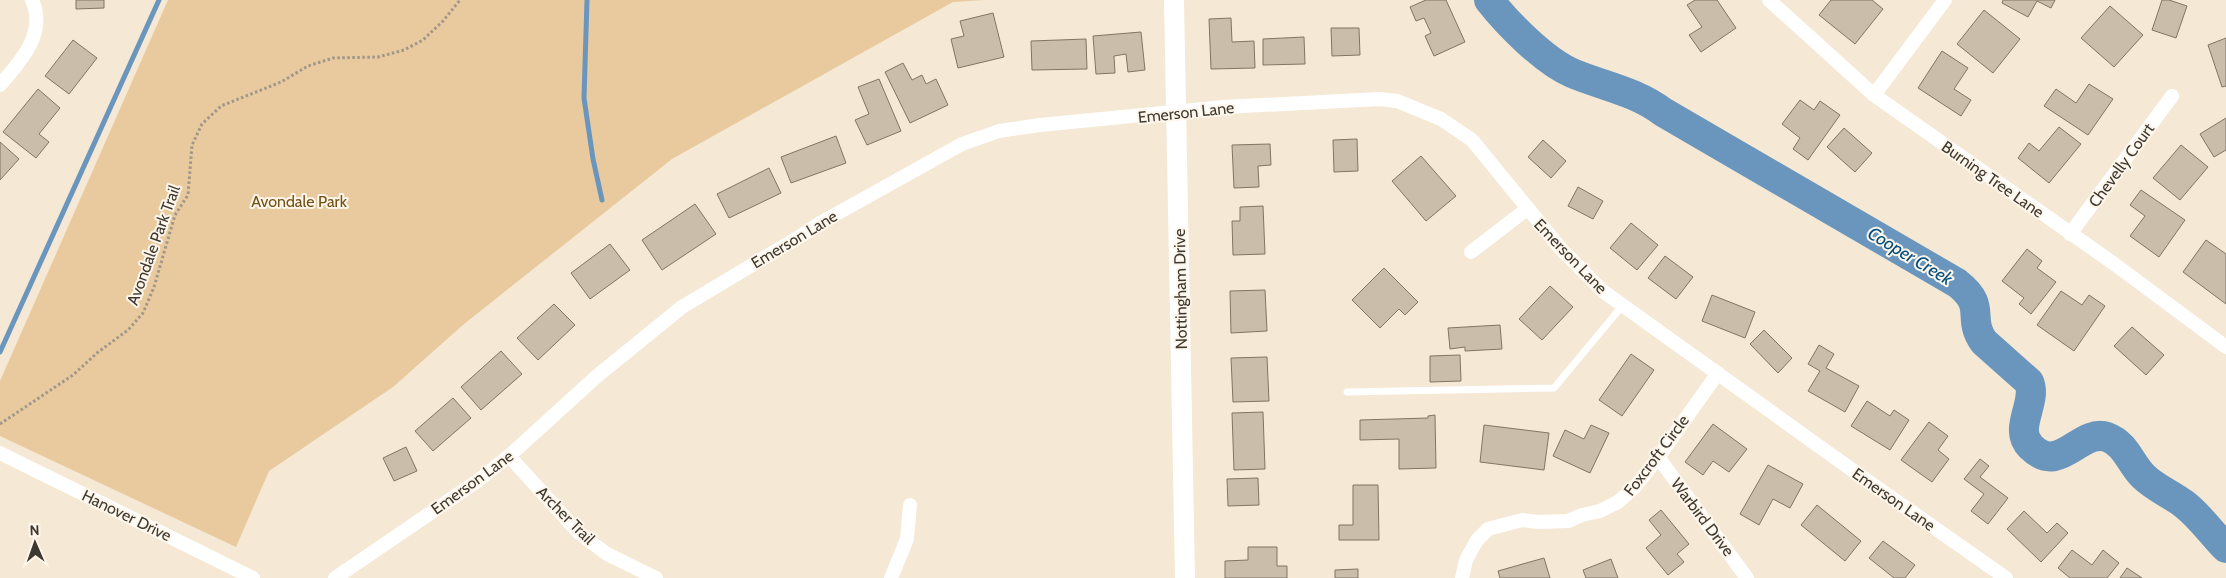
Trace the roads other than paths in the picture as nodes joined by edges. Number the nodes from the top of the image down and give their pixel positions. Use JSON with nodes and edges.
{"nodes":[{"id":1,"x":32,"y":0,"type":"edge"},
{"id":2,"x":1174,"y":0,"type":"edge"},
{"id":3,"x":1769,"y":0,"type":"edge"},
{"id":4,"x":1945,"y":0,"type":"edge"},
{"id":5,"x":0,"y":85,"type":"edge"},
{"id":6,"x":1874,"y":96,"type":"junction"},
{"id":7,"x":2172,"y":96,"type":"dead end"},
{"id":8,"x":1176,"y":112,"type":"junction"},
{"id":9,"x":1527,"y":209,"type":"junction"},
{"id":10,"x":2070,"y":234,"type":"junction"},
{"id":11,"x":1471,"y":252,"type":"dead end"},
{"id":12,"x":1623,"y":305,"type":"junction"},
{"id":13,"x":2226,"y":347,"type":"edge"},
{"id":14,"x":1718,"y":373,"type":"junction"},
{"id":15,"x":1347,"y":392,"type":"dead end"},
{"id":16,"x":0,"y":453,"type":"edge"},
{"id":17,"x":509,"y":456,"type":"junction"},
{"id":18,"x":1658,"y":456,"type":"junction"},
{"id":19,"x":910,"y":505,"type":"dead end"},
{"id":20,"x":253,"y":578,"type":"edge"},
{"id":21,"x":335,"y":578,"type":"edge"},
{"id":22,"x":656,"y":578,"type":"edge"},
{"id":23,"x":891,"y":578,"type":"edge"},
{"id":24,"x":1185,"y":578,"type":"edge"},
{"id":25,"x":1462,"y":578,"type":"edge"},
{"id":26,"x":1747,"y":578,"type":"edge"},
{"id":27,"x":2006,"y":578,"type":"edge"}],
"edges":[{"from":1,"to":5,"type":"street"},
{"from":2,"to":8,"type":"street","name":"Nottingham Drive"},
{"from":3,"to":6,"type":"street","name":"Burning Tree Lane"},
{"from":4,"to":6,"type":"street"},
{"from":6,"to":10,"type":"street","name":"Burning Tree Lane"},
{"from":7,"to":10,"type":"street","name":"Chevelly Court"},
{"from":8,"to":9,"type":"street","name":"Emerson Lane"},
{"from":8,"to":17,"type":"street","name":"Emerson Lane"},
{"from":8,"to":24,"type":"street","name":"Nottingham Drive"},
{"from":9,"to":11,"type":"street"},
{"from":9,"to":12,"type":"street","name":"Emerson Lane"},
{"from":10,"to":13,"type":"street","name":"Burning Tree Lane"},
{"from":12,"to":14,"type":"street","name":"Emerson Lane"},
{"from":12,"to":15,"type":"lane"},
{"from":14,"to":18,"type":"street","name":"Foxcroft Circle"},
{"from":14,"to":27,"type":"street","name":"Emerson Lane"},
{"from":16,"to":20,"type":"street","name":"Hanover Drive"},
{"from":17,"to":21,"type":"street","name":"Emerson Lane"},
{"from":17,"to":22,"type":"street","name":"Archer Trail"},
{"from":18,"to":25,"type":"street","name":"Foxcroft Circle"},
{"from":18,"to":26,"type":"street","name":"Warbird Drive"},
{"from":19,"to":23,"type":"street"}]}
